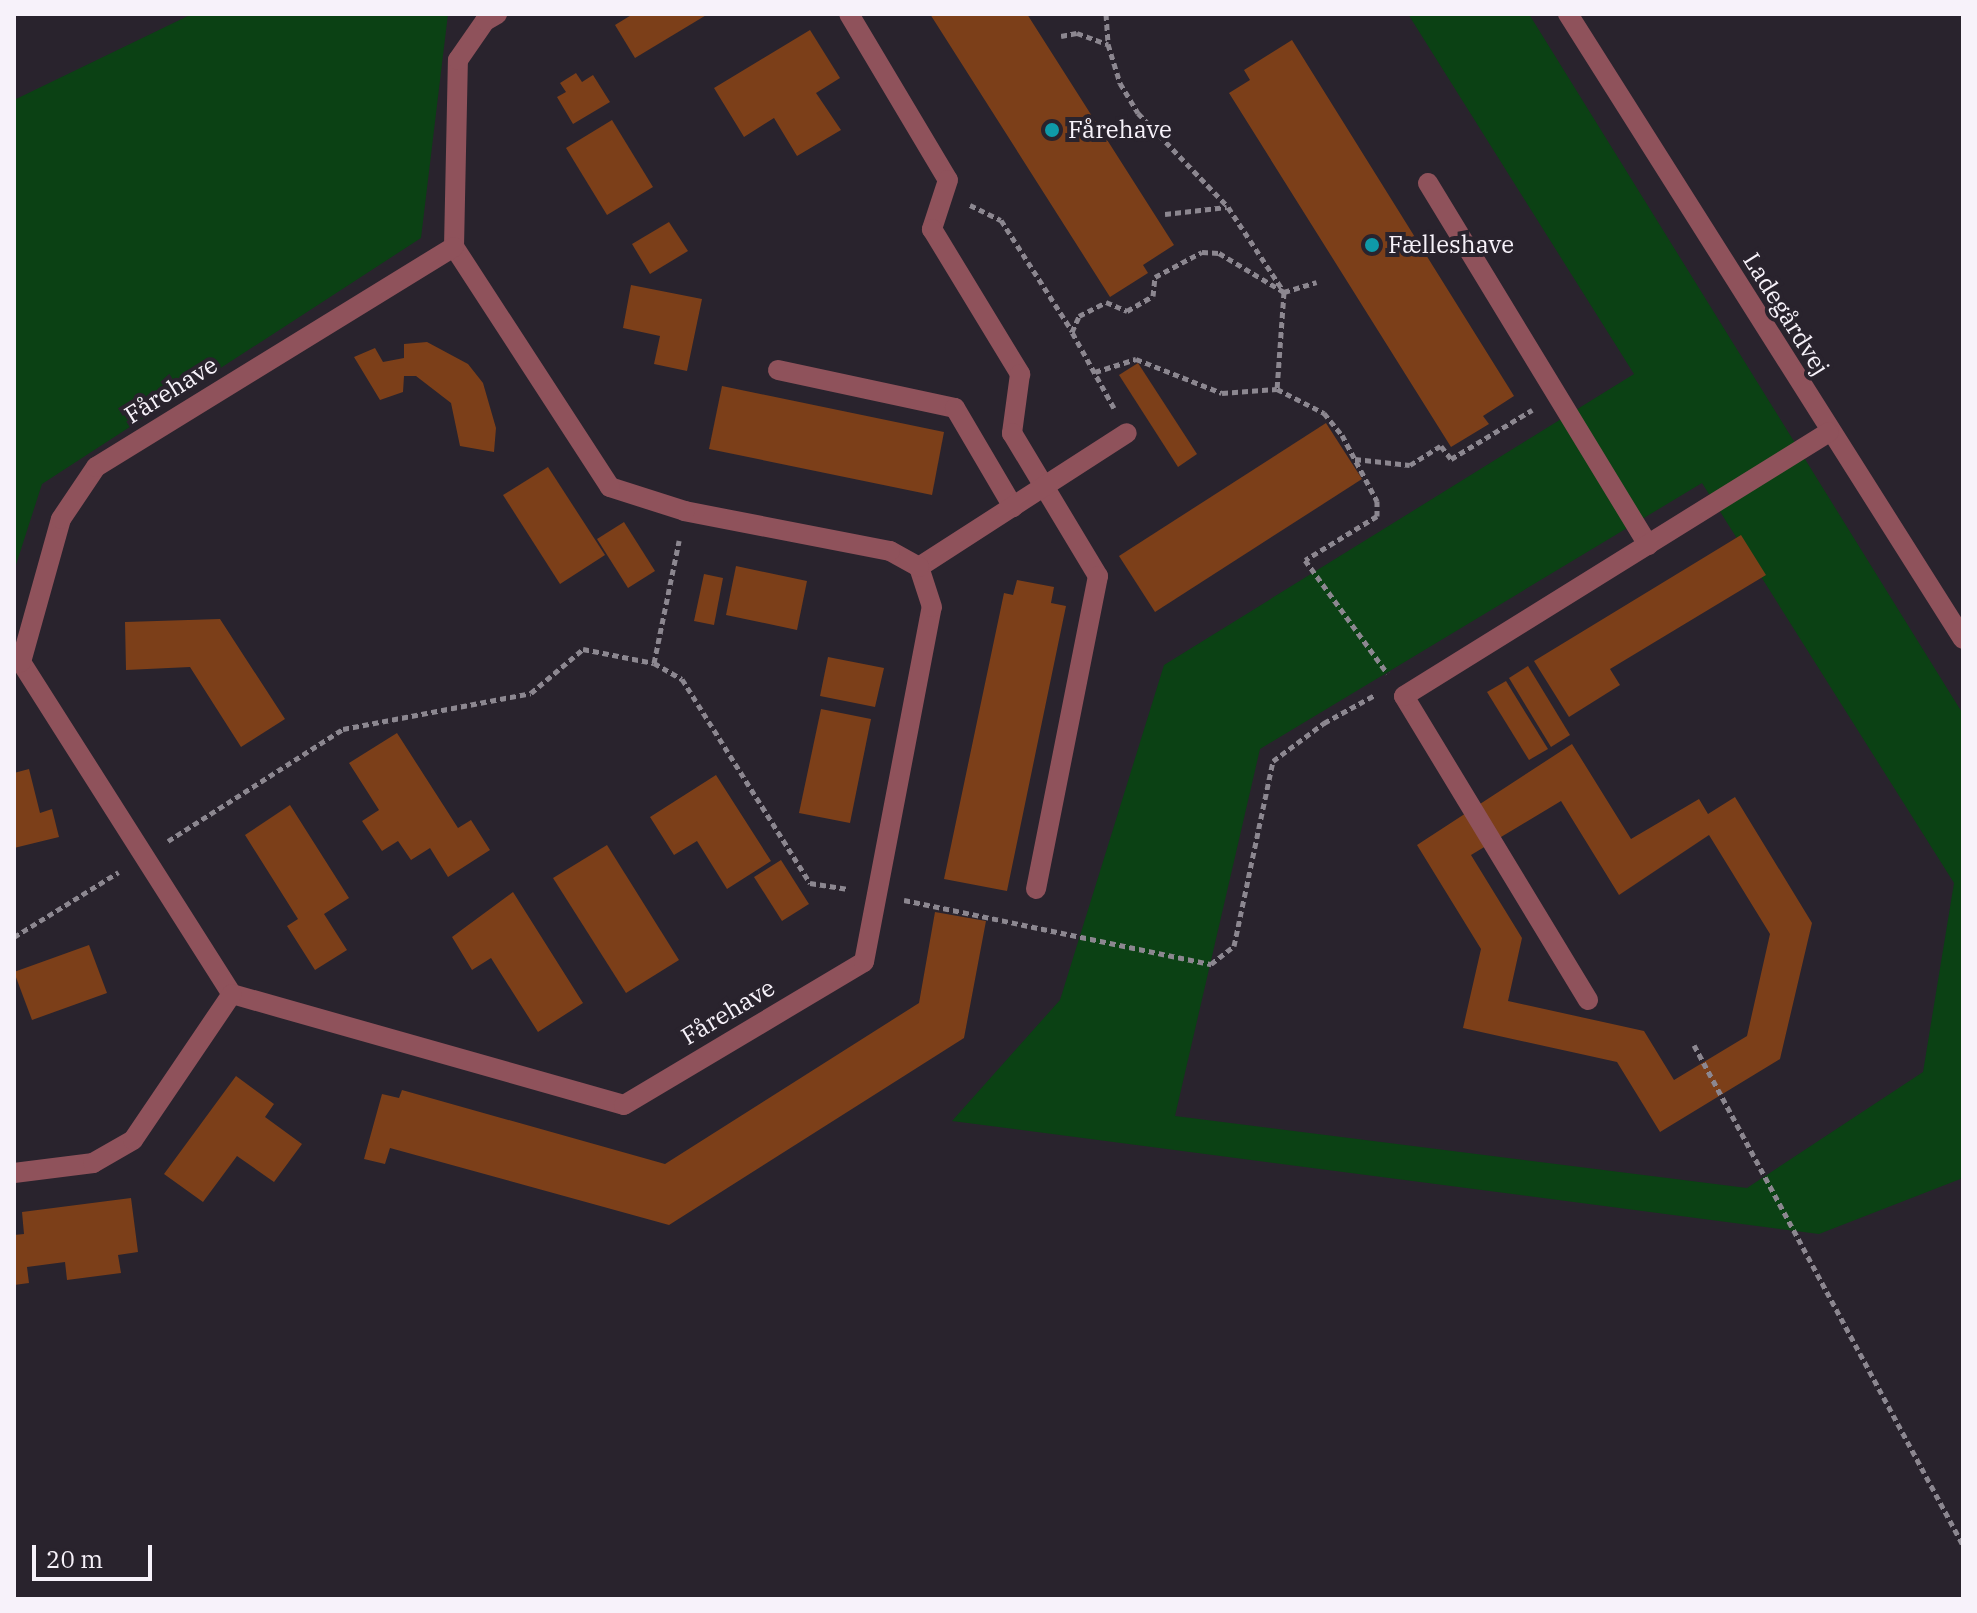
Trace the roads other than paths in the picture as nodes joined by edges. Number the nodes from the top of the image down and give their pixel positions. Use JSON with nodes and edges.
{"nodes":[{"id":1,"x":497,"y":14,"type":"edge"},
{"id":2,"x":849,"y":14,"type":"edge"},
{"id":3,"x":1568,"y":14,"type":"edge"},
{"id":4,"x":1428,"y":183,"type":"dead end"},
{"id":5,"x":454,"y":247,"type":"junction"},
{"id":6,"x":778,"y":370,"type":"dead end"},
{"id":7,"x":1829,"y":432,"type":"junction"},
{"id":8,"x":1127,"y":433,"type":"road end"},
{"id":9,"x":1046,"y":486,"type":"junction"},
{"id":10,"x":1013,"y":507,"type":"junction"},
{"id":11,"x":1648,"y":545,"type":"junction"},
{"id":12,"x":919,"y":567,"type":"junction"},
{"id":13,"x":1963,"y":639,"type":"edge"},
{"id":14,"x":17,"y":662,"type":"edge"},
{"id":15,"x":1036,"y":889,"type":"dead end"},
{"id":16,"x":232,"y":994,"type":"junction"},
{"id":17,"x":1588,"y":1000,"type":"dead end"},
{"id":18,"x":14,"y":1173,"type":"edge"}],
"edges":[{"from":1,"to":5,"type":"street"},
{"from":2,"to":9,"type":"street"},
{"from":3,"to":7,"type":"street","name":"Ladegårdvej"},
{"from":4,"to":11,"type":"street"},
{"from":5,"to":12,"type":"street"},
{"from":5,"to":14,"type":"street","name":"Fårehave"},
{"from":6,"to":10,"type":"street"},
{"from":7,"to":11,"type":"street"},
{"from":7,"to":13,"type":"street","name":"Ladegårdvej"},
{"from":8,"to":9,"type":"street"},
{"from":9,"to":10,"type":"street"},
{"from":9,"to":15,"type":"street"},
{"from":10,"to":12,"type":"street"},
{"from":11,"to":17,"type":"street"},
{"from":12,"to":16,"type":"street","name":"Fårehave"},
{"from":14,"to":16,"type":"street","name":"Fårehave"},
{"from":16,"to":18,"type":"street"}]}
